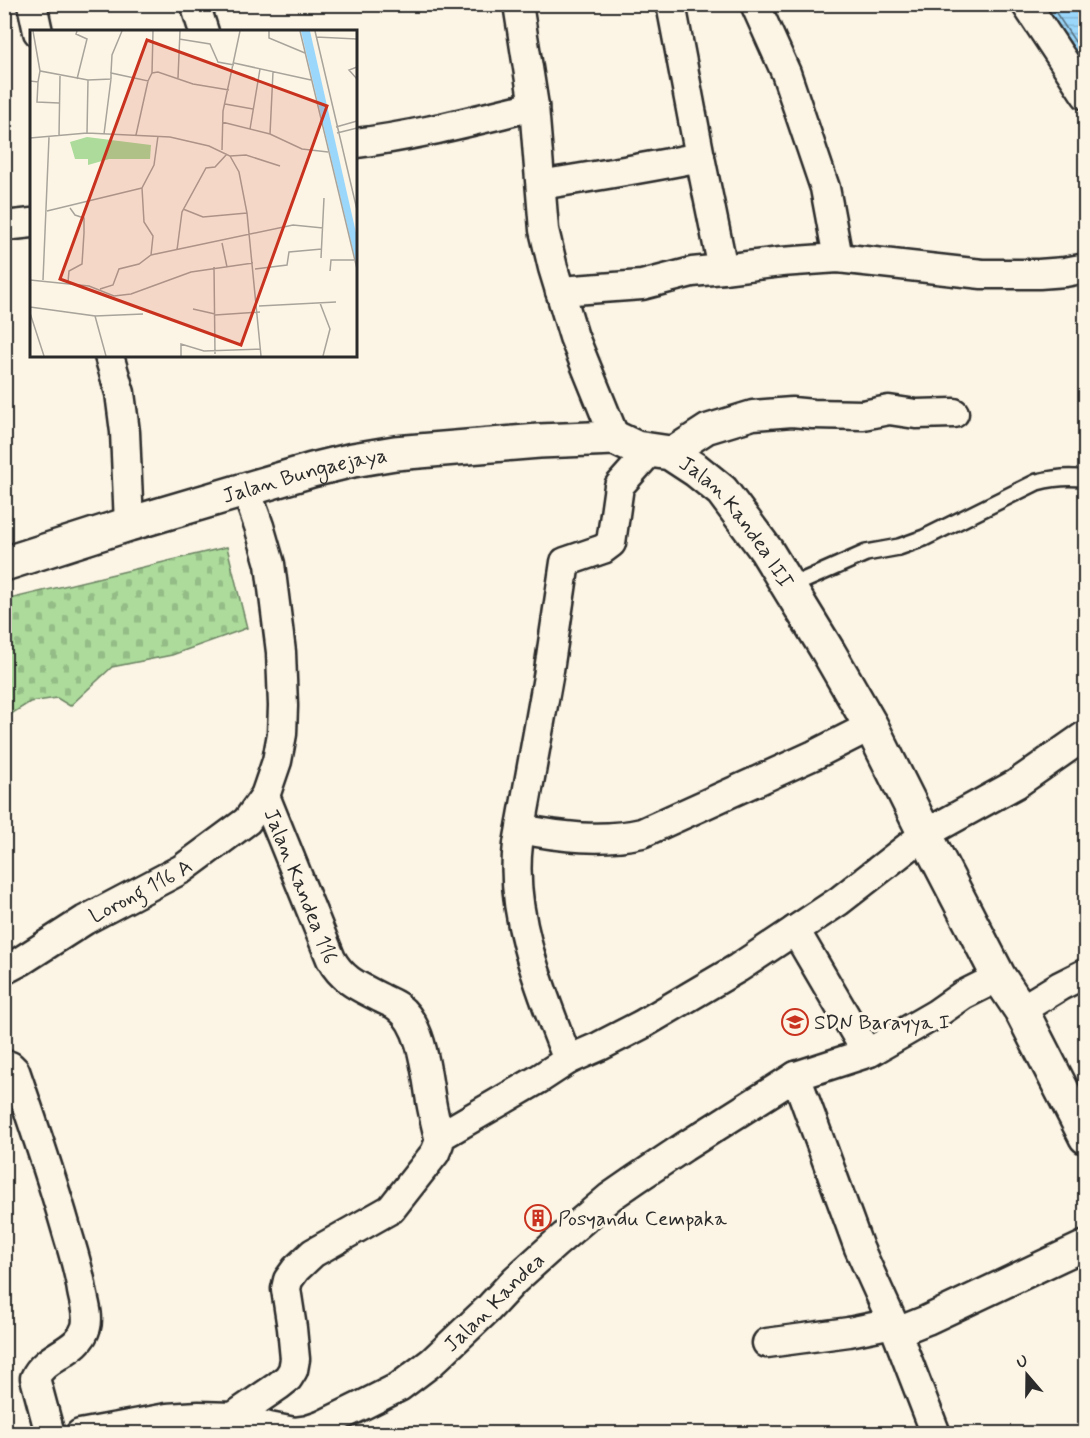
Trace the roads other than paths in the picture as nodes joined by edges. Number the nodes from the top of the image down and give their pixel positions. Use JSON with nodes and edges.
{"nodes":[{"id":1,"x":32,"y":4,"type":"edge"},
{"id":2,"x":195,"y":4,"type":"edge"},
{"id":3,"x":518,"y":4,"type":"edge"},
{"id":4,"x":671,"y":4,"type":"edge"},
{"id":5,"x":755,"y":4,"type":"edge"},
{"id":6,"x":1026,"y":4,"type":"edge"},
{"id":7,"x":38,"y":30,"type":"edge"},
{"id":8,"x":203,"y":30,"type":"edge"},
{"id":9,"x":1086,"y":96,"type":"edge"},
{"id":10,"x":534,"y":106,"type":"junction"},
{"id":11,"x":357,"y":142,"type":"edge"},
{"id":12,"x":700,"y":157,"type":"junction"},
{"id":13,"x":541,"y":185,"type":"junction"},
{"id":14,"x":30,"y":223,"type":"edge"},
{"id":15,"x":4,"y":226,"type":"edge"},
{"id":16,"x":838,"y":258,"type":"junction"},
{"id":17,"x":1086,"y":268,"type":"edge"},
{"id":18,"x":723,"y":270,"type":"junction"},
{"id":19,"x":560,"y":291,"type":"junction"},
{"id":20,"x":109,"y":357,"type":"edge"},
{"id":21,"x":954,"y":412,"type":"dead end"},
{"id":22,"x":615,"y":438,"type":"junction"},
{"id":23,"x":661,"y":452,"type":"junction"},
{"id":24,"x":1086,"y":479,"type":"edge"},
{"id":25,"x":246,"y":490,"type":"junction"},
{"id":26,"x":129,"y":524,"type":"junction"},
{"id":27,"x":4,"y":564,"type":"edge"},
{"id":28,"x":789,"y":587,"type":"junction"},
{"id":29,"x":871,"y":726,"type":"junction"},
{"id":30,"x":1086,"y":735,"type":"edge"},
{"id":31,"x":265,"y":796,"type":"junction"},
{"id":32,"x":521,"y":830,"type":"junction"},
{"id":33,"x":925,"y":834,"type":"junction"},
{"id":34,"x":795,"y":930,"type":"junction"},
{"id":35,"x":4,"y":970,"type":"edge"},
{"id":36,"x":1086,"y":973,"type":"edge"},
{"id":37,"x":999,"y":977,"type":"junction"},
{"id":38,"x":1021,"y":1010,"type":"junction"},
{"id":39,"x":867,"y":1053,"type":"junction"},
{"id":40,"x":568,"y":1060,"type":"junction"},
{"id":41,"x":4,"y":1066,"type":"edge"},
{"id":42,"x":796,"y":1076,"type":"junction"},
{"id":43,"x":439,"y":1137,"type":"junction"},
{"id":44,"x":1086,"y":1137,"type":"edge"},
{"id":45,"x":1086,"y":1245,"type":"edge"},
{"id":46,"x":895,"y":1327,"type":"junction"},
{"id":47,"x":767,"y":1343,"type":"dead end"},
{"id":48,"x":233,"y":1417,"type":"junction"},
{"id":49,"x":50,"y":1434,"type":"edge"},
{"id":50,"x":80,"y":1434,"type":"edge"},
{"id":51,"x":936,"y":1434,"type":"edge"}],
"edges":[{"from":1,"to":7,"type":"street"},
{"from":2,"to":8,"type":"street"},
{"from":3,"to":10,"type":"street"},
{"from":4,"to":12,"type":"street"},
{"from":5,"to":16,"type":"street"},
{"from":6,"to":9,"type":"street"},
{"from":10,"to":11,"type":"street"},
{"from":10,"to":13,"type":"street"},
{"from":12,"to":13,"type":"street"},
{"from":12,"to":18,"type":"street"},
{"from":13,"to":19,"type":"street"},
{"from":14,"to":15,"type":"street"},
{"from":16,"to":17,"type":"street"},
{"from":16,"to":18,"type":"street"},
{"from":18,"to":19,"type":"street"},
{"from":19,"to":22,"type":"street"},
{"from":20,"to":26,"type":"street"},
{"from":21,"to":23,"type":"street"},
{"from":22,"to":23,"type":"street","name":"Jalan Kandea III"},
{"from":22,"to":25,"type":"street","name":"Jalan Bungaejaya"},
{"from":23,"to":28,"type":"street","name":"Jalan Kandea III"},
{"from":23,"to":32,"type":"street"},
{"from":24,"to":28,"type":"lane"},
{"from":25,"to":26,"type":"street","name":"Jalan Bungaejaya"},
{"from":25,"to":31,"type":"street","name":"Jalan Kandea 116"},
{"from":26,"to":27,"type":"street","name":"Jalan Bungaejaya"},
{"from":28,"to":29,"type":"street","name":"Jalan Kandea III"},
{"from":29,"to":32,"type":"street"},
{"from":29,"to":33,"type":"street","name":"Jalan Kandea III"},
{"from":30,"to":33,"type":"street"},
{"from":31,"to":35,"type":"street","name":"Lorong 116 A"},
{"from":31,"to":43,"type":"street","name":"Jalan Kandea 116"},
{"from":32,"to":40,"type":"street"},
{"from":33,"to":34,"type":"street"},
{"from":33,"to":37,"type":"street","name":"Jalan Kandea III"},
{"from":34,"to":39,"type":"street"},
{"from":34,"to":40,"type":"street"},
{"from":36,"to":38,"type":"street"},
{"from":37,"to":38,"type":"street","name":"Jalan Kandea III"},
{"from":37,"to":39,"type":"street","name":"Jalan Kandea"},
{"from":38,"to":44,"type":"street","name":"Jalan Kandea III"},
{"from":39,"to":42,"type":"street","name":"Jalan Kandea"},
{"from":40,"to":43,"type":"street"},
{"from":41,"to":49,"type":"street"},
{"from":42,"to":46,"type":"street"},
{"from":42,"to":48,"type":"street","name":"Jalan Kandea"},
{"from":43,"to":48,"type":"street"},
{"from":45,"to":46,"type":"street"},
{"from":46,"to":47,"type":"street"},
{"from":46,"to":51,"type":"street"},
{"from":48,"to":50,"type":"street","name":"Jalan Kandea"}]}
